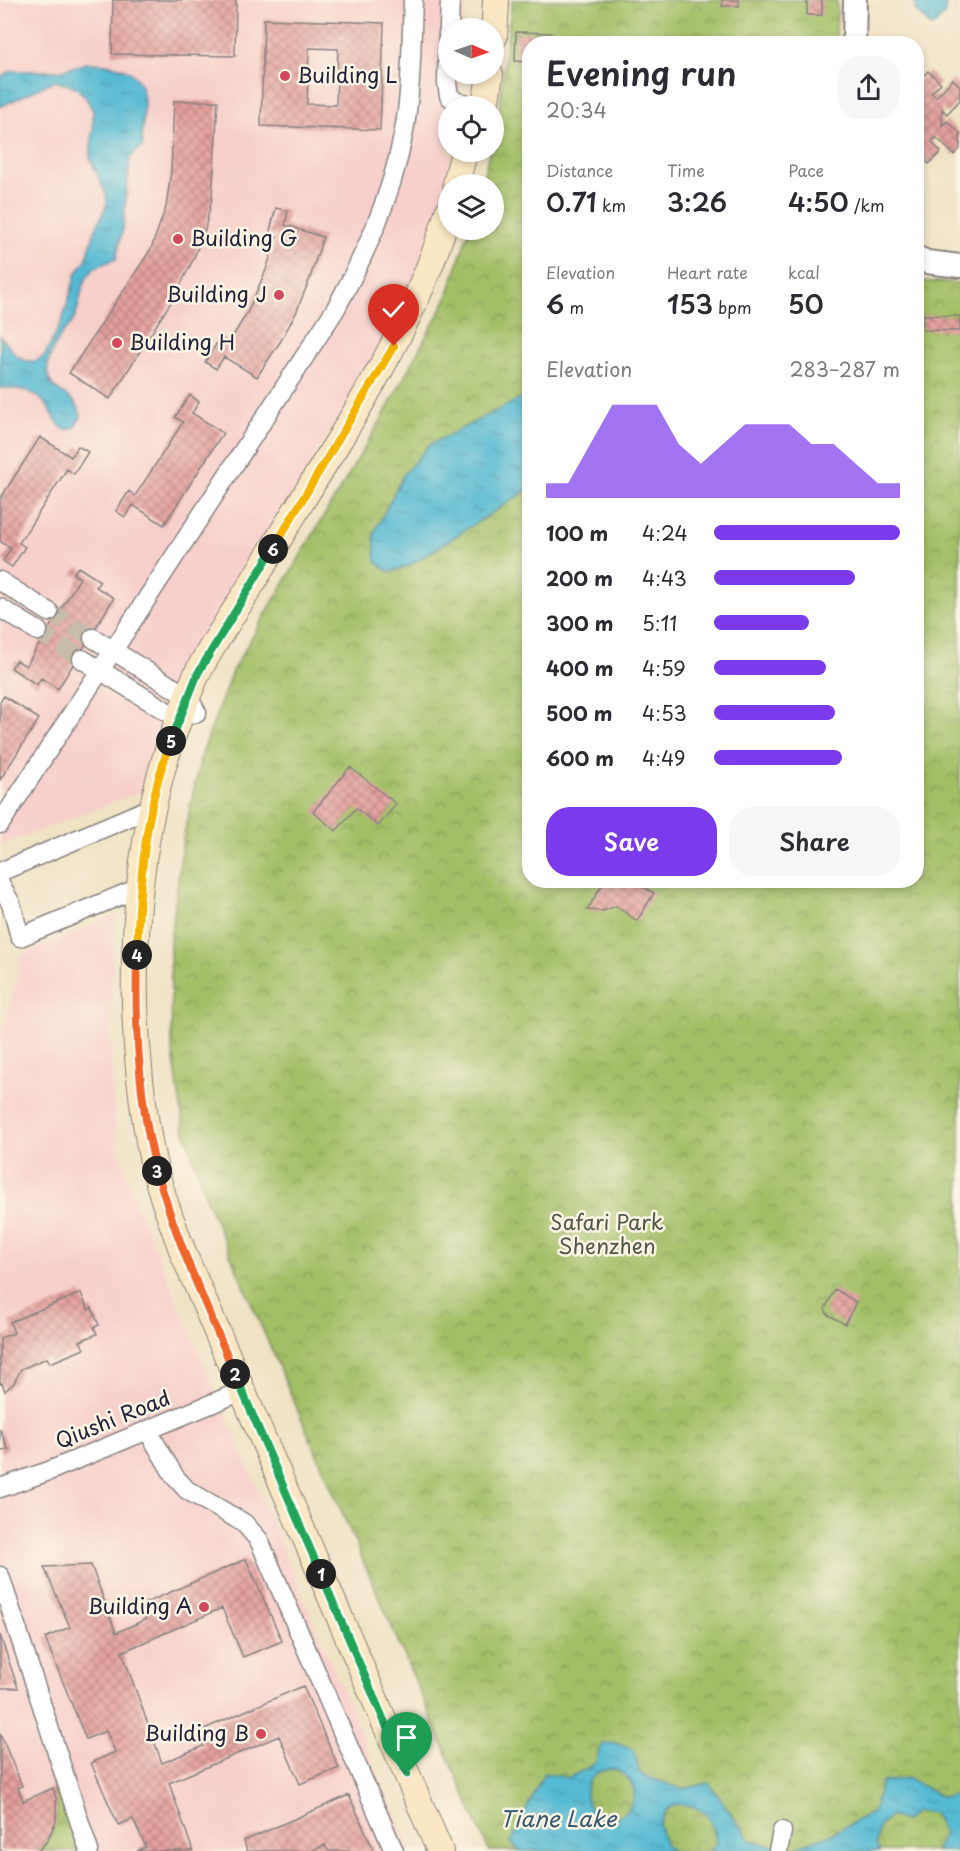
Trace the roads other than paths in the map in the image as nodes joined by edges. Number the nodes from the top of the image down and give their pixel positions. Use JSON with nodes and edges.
{"nodes":[{"id":1,"x":413,"y":0,"type":"edge"},
{"id":2,"x":450,"y":0,"type":"edge"},
{"id":3,"x":482,"y":0,"type":"edge"},
{"id":4,"x":496,"y":0,"type":"edge"},
{"id":5,"x":855,"y":0,"type":"edge"},
{"id":6,"x":449,"y":18,"type":"edge"},
{"id":7,"x":481,"y":18,"type":"edge"},
{"id":8,"x":495,"y":18,"type":"edge"},
{"id":9,"x":854,"y":36,"type":"edge"},
{"id":10,"x":438,"y":240,"type":"edge"},
{"id":11,"x":453,"y":240,"type":"edge"},
{"id":12,"x":924,"y":261,"type":"edge"},
{"id":13,"x":960,"y":266,"type":"edge"},
{"id":14,"x":0,"y":582,"type":"edge"},
{"id":15,"x":0,"y":608,"type":"edge"},
{"id":16,"x":49,"y":612,"type":"tunnel mouth"},
{"id":17,"x":38,"y":632,"type":"tunnel mouth"},
{"id":18,"x":93,"y":638,"type":"tunnel mouth"},
{"id":19,"x":113,"y":651,"type":"junction"},
{"id":20,"x":82,"y":659,"type":"tunnel mouth"},
{"id":21,"x":100,"y":670,"type":"junction"},
{"id":22,"x":188,"y":709,"type":"junction"},
{"id":23,"x":153,"y":807,"type":"junction"},
{"id":24,"x":0,"y":824,"type":"edge"},
{"id":25,"x":0,"y":872,"type":"edge"},
{"id":26,"x":0,"y":883,"type":"edge"},
{"id":27,"x":141,"y":887,"type":"junction"},
{"id":28,"x":242,"y":1391,"type":"junction"},
{"id":29,"x":148,"y":1431,"type":"junction"},
{"id":30,"x":0,"y":1488,"type":"edge"},
{"id":31,"x":0,"y":1576,"type":"edge"},
{"id":32,"x":782,"y":1831,"type":"dead end"},
{"id":33,"x":89,"y":1851,"type":"edge"},
{"id":34,"x":394,"y":1851,"type":"edge"},
{"id":35,"x":440,"y":1851,"type":"edge"},
{"id":36,"x":456,"y":1851,"type":"edge"},
{"id":37,"x":778,"y":1851,"type":"edge"}],
"edges":[{"from":1,"to":19,"type":"street"},
{"from":2,"to":6,"type":"street"},
{"from":3,"to":7,"type":"main road"},
{"from":4,"to":8,"type":"main road"},
{"from":5,"to":9,"type":"street"},
{"from":10,"to":22,"type":"main road"},
{"from":11,"to":22,"type":"main road"},
{"from":12,"to":13,"type":"street"},
{"from":14,"to":16,"type":"street"},
{"from":15,"to":17,"type":"street"},
{"from":18,"to":19,"type":"street"},
{"from":19,"to":21,"type":"street"},
{"from":19,"to":22,"type":"street"},
{"from":20,"to":21,"type":"street"},
{"from":21,"to":22,"type":"street"},
{"from":21,"to":24,"type":"street"},
{"from":22,"to":23,"type":"main road"},
{"from":22,"to":36,"type":"main road"},
{"from":23,"to":25,"type":"street"},
{"from":23,"to":27,"type":"main road"},
{"from":26,"to":27,"type":"street"},
{"from":27,"to":28,"type":"main road"},
{"from":28,"to":29,"type":"street","name":"Qiushi Road"},
{"from":28,"to":35,"type":"main road"},
{"from":29,"to":30,"type":"street","name":"Qiushi Road"},
{"from":29,"to":34,"type":"street"},
{"from":31,"to":33,"type":"street"},
{"from":32,"to":37,"type":"street"}]}
